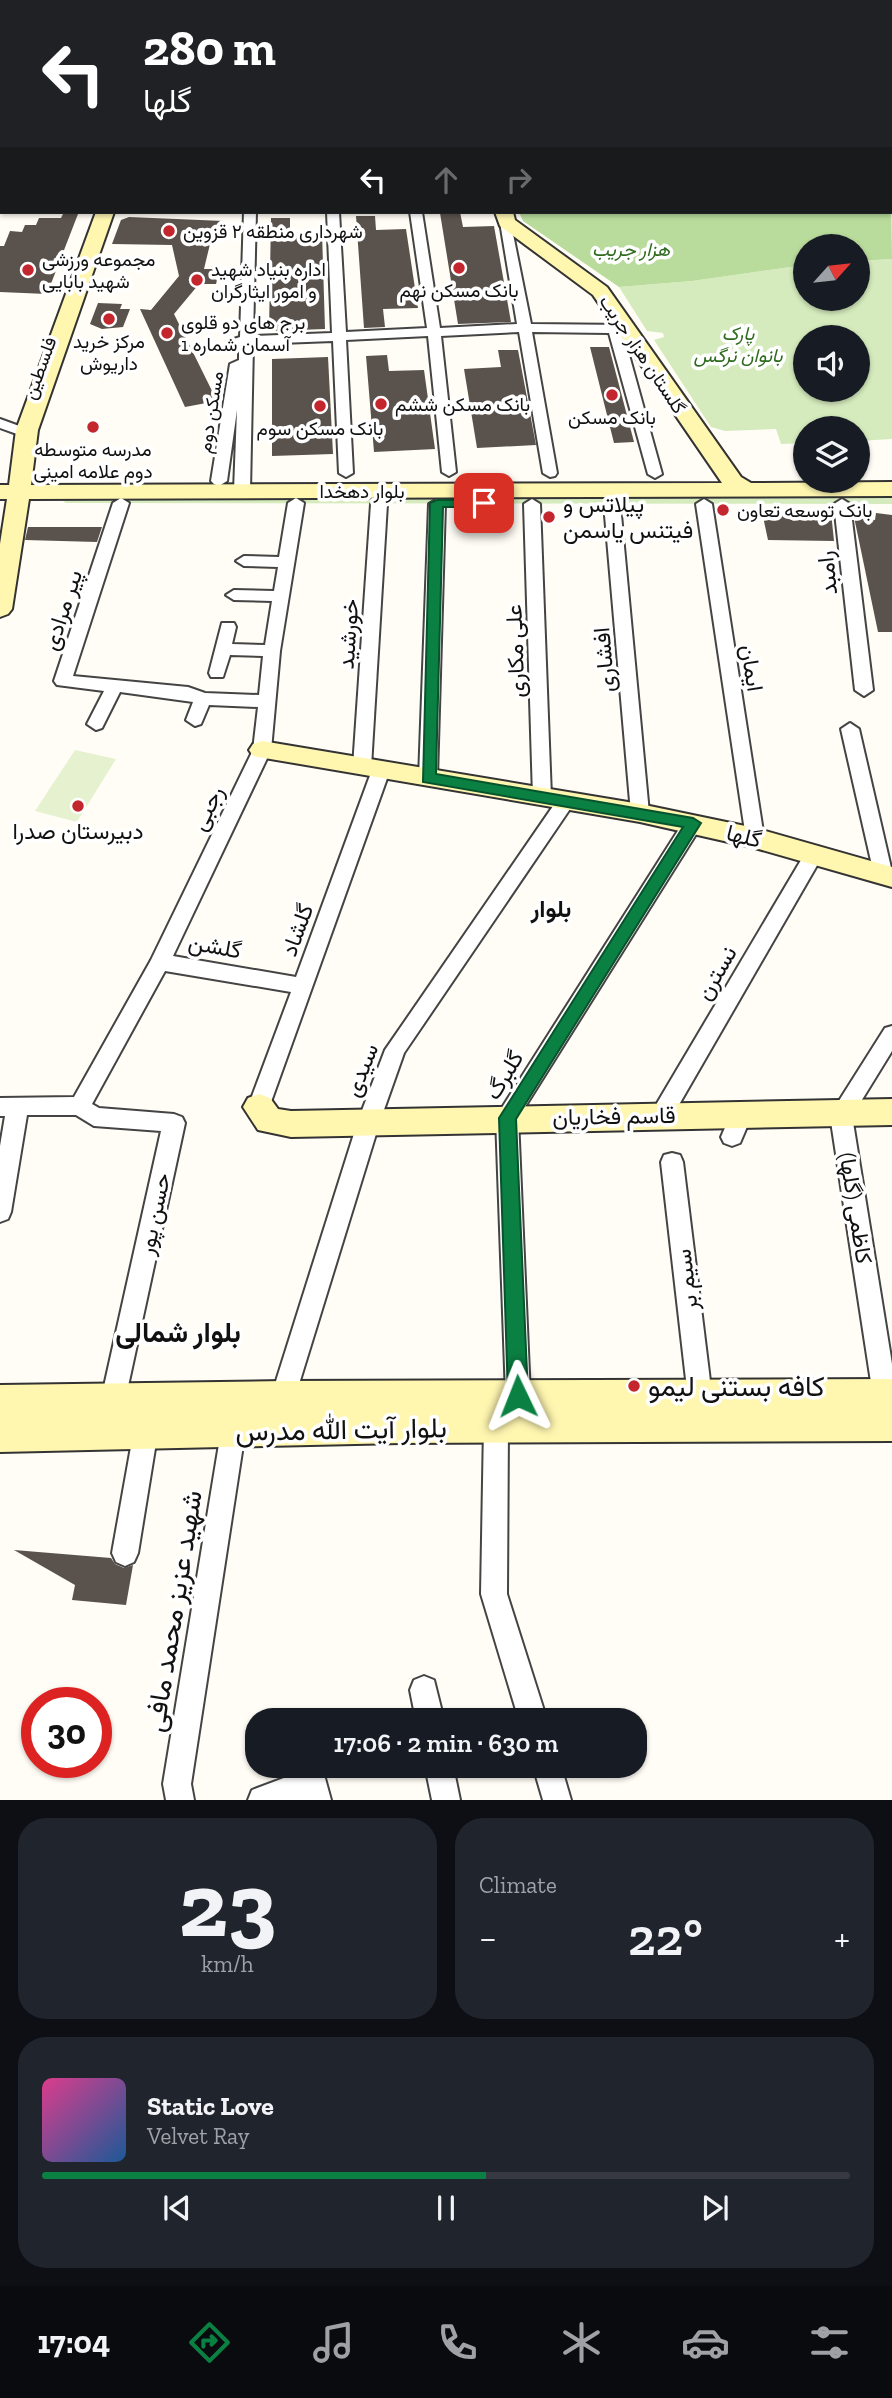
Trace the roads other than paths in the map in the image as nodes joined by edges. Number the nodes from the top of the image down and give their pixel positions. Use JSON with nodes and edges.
{"nodes":[{"id":1,"x":90,"y":214,"type":"edge"},
{"id":2,"x":104,"y":214,"type":"edge"},
{"id":3,"x":333,"y":214,"type":"edge"},
{"id":4,"x":416,"y":214,"type":"edge"},
{"id":5,"x":244,"y":216,"type":"edge"},
{"id":6,"x":505,"y":217,"type":"edge"},
{"id":7,"x":623,"y":334,"type":"junction"},
{"id":8,"x":527,"y":335,"type":"junction"},
{"id":9,"x":434,"y":339,"type":"junction"},
{"id":10,"x":339,"y":342,"type":"junction"},
{"id":11,"x":243,"y":344,"type":"junction"},
{"id":12,"x":14,"y":427,"type":"edge"},
{"id":13,"x":710,"y":453,"type":"junction"},
{"id":14,"x":11,"y":459,"type":"edge"},
{"id":15,"x":449,"y":471,"type":"dead end"},
{"id":16,"x":346,"y":473,"type":"dead end"},
{"id":17,"x":551,"y":473,"type":"dead end"},
{"id":18,"x":654,"y":474,"type":"dead end"},
{"id":19,"x":219,"y":481,"type":"dead end"},
{"id":20,"x":746,"y":489,"type":"junction"},
{"id":21,"x":892,"y":489,"type":"edge"},
{"id":22,"x":242,"y":491,"type":"junction"},
{"id":23,"x":705,"y":496,"type":"junction"},
{"id":24,"x":64,"y":497,"type":"junction"},
{"id":25,"x":7,"y":498,"type":"edge"},
{"id":26,"x":121,"y":503,"type":"junction"},
{"id":27,"x":296,"y":503,"type":"junction"},
{"id":28,"x":379,"y":503,"type":"junction"},
{"id":29,"x":437,"y":503,"type":"junction"},
{"id":30,"x":532,"y":504,"type":"junction"},
{"id":31,"x":612,"y":504,"type":"junction"},
{"id":32,"x":842,"y":504,"type":"junction"},
{"id":33,"x":892,"y":504,"type":"edge"},
{"id":34,"x":7,"y":529,"type":"edge"},
{"id":35,"x":243,"y":561,"type":"dead end"},
{"id":36,"x":286,"y":562,"type":"junction"},
{"id":37,"x":234,"y":596,"type":"dead end"},
{"id":38,"x":281,"y":596,"type":"junction"},
{"id":39,"x":0,"y":609,"type":"edge"},
{"id":40,"x":228,"y":627,"type":"dead end"},
{"id":41,"x":223,"y":649,"type":"junction"},
{"id":42,"x":272,"y":651,"type":"junction"},
{"id":43,"x":217,"y":673,"type":"dead end"},
{"id":44,"x":114,"y":687,"type":"junction"},
{"id":45,"x":864,"y":690,"type":"dead end"},
{"id":46,"x":202,"y":699,"type":"junction"},
{"id":47,"x":265,"y":701,"type":"junction"},
{"id":48,"x":195,"y":720,"type":"dead end"},
{"id":49,"x":96,"y":724,"type":"dead end"},
{"id":50,"x":850,"y":729,"type":"dead end"},
{"id":51,"x":262,"y":750,"type":"junction"},
{"id":52,"x":372,"y":769,"type":"junction"},
{"id":53,"x":428,"y":778,"type":"junction"},
{"id":54,"x":554,"y":799,"type":"junction"},
{"id":55,"x":640,"y":813,"type":"junction"},
{"id":56,"x":693,"y":823,"type":"junction"},
{"id":57,"x":755,"y":838,"type":"junction"},
{"id":58,"x":814,"y":855,"type":"junction"},
{"id":59,"x":888,"y":876,"type":"edge"},
{"id":60,"x":160,"y":962,"type":"junction"},
{"id":61,"x":303,"y":986,"type":"junction"},
{"id":62,"x":892,"y":1034,"type":"edge"},
{"id":63,"x":80,"y":1106,"type":"junction"},
{"id":64,"x":259,"y":1107,"type":"joint"},
{"id":65,"x":8,"y":1111,"type":"edge"},
{"id":66,"x":892,"y":1112,"type":"edge"},
{"id":67,"x":841,"y":1115,"type":"junction"},
{"id":68,"x":661,"y":1116,"type":"junction"},
{"id":69,"x":508,"y":1118,"type":"junction"},
{"id":70,"x":369,"y":1121,"type":"junction"},
{"id":71,"x":672,"y":1162,"type":"dead end"},
{"id":72,"x":0,"y":1212,"type":"edge"},
{"id":73,"x":518,"y":1396,"type":"junction"},
{"id":74,"x":283,"y":1397,"type":"junction"},
{"id":75,"x":701,"y":1397,"type":"junction"},
{"id":76,"x":890,"y":1405,"type":"edge"},
{"id":77,"x":11,"y":1406,"type":"edge"},
{"id":78,"x":132,"y":1415,"type":"junction"},
{"id":79,"x":496,"y":1426,"type":"junction"},
{"id":80,"x":233,"y":1432,"type":"junction"},
{"id":81,"x":0,"y":1435,"type":"edge"},
{"id":82,"x":125,"y":1553,"type":"dead end"},
{"id":83,"x":424,"y":1690,"type":"dead end"},
{"id":84,"x":428,"y":1708,"type":"edge"},
{"id":85,"x":529,"y":1708,"type":"edge"},
{"id":86,"x":441,"y":1778,"type":"edge"},
{"id":87,"x":551,"y":1778,"type":"edge"},
{"id":88,"x":180,"y":1800,"type":"edge"},
{"id":89,"x":262,"y":1800,"type":"edge"},
{"id":90,"x":317,"y":1800,"type":"edge"},
{"id":91,"x":446,"y":1800,"type":"edge"},
{"id":92,"x":557,"y":1800,"type":"edge"}],
"edges":[{"from":1,"to":12,"type":"main road","name":"فلسطین"},
{"from":2,"to":12,"type":"main road","name":"فلسطین"},
{"from":3,"to":10,"type":"street"},
{"from":4,"to":9,"type":"street"},
{"from":5,"to":11,"type":"street"},
{"from":6,"to":7,"type":"main road","name":"گلستان هزار جریب"},
{"from":6,"to":8,"type":"street"},
{"from":7,"to":8,"type":"street"},
{"from":7,"to":13,"type":"main road","name":"گلستان هزار جریب"},
{"from":7,"to":18,"type":"street"},
{"from":8,"to":9,"type":"street"},
{"from":8,"to":17,"type":"street"},
{"from":9,"to":10,"type":"street"},
{"from":9,"to":15,"type":"street"},
{"from":10,"to":11,"type":"street"},
{"from":10,"to":16,"type":"street"},
{"from":11,"to":19,"type":"street","name":"مسکن دوم"},
{"from":11,"to":22,"type":"street"},
{"from":12,"to":14,"type":"main road","name":"فلسطین"},
{"from":13,"to":20,"type":"main road","name":"گلستان هزار جریب"},
{"from":13,"to":23,"type":"main road"},
{"from":14,"to":24,"type":"main road"},
{"from":14,"to":25,"type":"main road","name":"فلسطین"},
{"from":20,"to":21,"type":"main road","name":"بلوار دهخدا"},
{"from":20,"to":23,"type":"main road","name":"بلوار دهخدا"},
{"from":22,"to":23,"type":"main road","name":"بلوار دهخدا"},
{"from":22,"to":24,"type":"main road","name":"بلوار دهخدا"},
{"from":23,"to":31,"type":"main road","name":"بلوار دهخدا"},
{"from":23,"to":32,"type":"main road","name":"بلوار دهخدا"},
{"from":23,"to":57,"type":"street","name":"ایمان"},
{"from":24,"to":25,"type":"main road","name":"بلوار دهخدا"},
{"from":24,"to":26,"type":"main road","name":"بلوار دهخدا"},
{"from":24,"to":34,"type":"main road"},
{"from":25,"to":34,"type":"main road","name":"فلسطین"},
{"from":26,"to":27,"type":"main road","name":"بلوار دهخدا"},
{"from":26,"to":44,"type":"street","name":"پیر مرادی"},
{"from":27,"to":28,"type":"main road","name":"بلوار دهخدا"},
{"from":27,"to":36,"type":"street","name":"رجبی"},
{"from":28,"to":29,"type":"main road","name":"بلوار دهخدا"},
{"from":28,"to":52,"type":"street","name":"خورشید"},
{"from":29,"to":30,"type":"main road","name":"بلوار دهخدا"},
{"from":29,"to":53,"type":"street"},
{"from":30,"to":31,"type":"main road","name":"بلوار دهخدا"},
{"from":30,"to":54,"type":"street","name":"علی مکاری"},
{"from":31,"to":55,"type":"street","name":"افشاری"},
{"from":32,"to":33,"type":"main road","name":"بلوار دهخدا"},
{"from":32,"to":45,"type":"street","name":"رامبد"},
{"from":34,"to":39,"type":"main road"},
{"from":35,"to":36,"type":"street"},
{"from":36,"to":38,"type":"street","name":"رجبی"},
{"from":37,"to":38,"type":"street"},
{"from":38,"to":42,"type":"street","name":"رجبی"},
{"from":40,"to":41,"type":"street"},
{"from":41,"to":42,"type":"street"},
{"from":41,"to":43,"type":"street"},
{"from":42,"to":47,"type":"street","name":"رجبی"},
{"from":44,"to":46,"type":"street"},
{"from":44,"to":49,"type":"street"},
{"from":46,"to":47,"type":"street"},
{"from":46,"to":48,"type":"street"},
{"from":47,"to":51,"type":"street","name":"رجبی"},
{"from":50,"to":59,"type":"street"},
{"from":51,"to":52,"type":"main road","name":"گلها"},
{"from":51,"to":60,"type":"street","name":"رجبی"},
{"from":52,"to":53,"type":"main road","name":"گلها"},
{"from":52,"to":61,"type":"street","name":"گلشاد"},
{"from":53,"to":54,"type":"main road","name":"گلها"},
{"from":54,"to":55,"type":"main road","name":"گلها"},
{"from":54,"to":70,"type":"street","name":"سیدی"},
{"from":55,"to":56,"type":"main road","name":"گلها"},
{"from":56,"to":57,"type":"main road","name":"گلها"},
{"from":56,"to":69,"type":"street","name":"گلبرگ"},
{"from":57,"to":58,"type":"main road","name":"گلها"},
{"from":58,"to":59,"type":"main road","name":"گلها"},
{"from":58,"to":68,"type":"street","name":"نسترن"},
{"from":60,"to":61,"type":"street","name":"گلشن"},
{"from":60,"to":63,"type":"street","name":"رجبی"},
{"from":61,"to":64,"type":"street","name":"گلشاد"},
{"from":62,"to":67,"type":"street"},
{"from":63,"to":65,"type":"street"},
{"from":63,"to":78,"type":"street","name":"حسن پور"},
{"from":64,"to":70,"type":"main road","name":"قاسم فخاریان"},
{"from":65,"to":72,"type":"street"},
{"from":66,"to":67,"type":"main road","name":"قاسم فخاریان"},
{"from":67,"to":68,"type":"main road","name":"قاسم فخاریان"},
{"from":67,"to":76,"type":"street","name":"کاظمی (گلها)"},
{"from":68,"to":69,"type":"main road","name":"قاسم فخاریان"},
{"from":69,"to":70,"type":"main road","name":"قاسم فخاریان"},
{"from":69,"to":73,"type":"street","name":"گلبرگ"},
{"from":70,"to":74,"type":"street","name":"سیدی"},
{"from":71,"to":75,"type":"street","name":"سیم بر"},
{"from":73,"to":74,"type":"main road","name":"بلوار آیت الله مدرس"},
{"from":73,"to":75,"type":"main road","name":"بلوار آیت الله مدرس"},
{"from":74,"to":78,"type":"main road","name":"بلوار آیت الله مدرس"},
{"from":75,"to":76,"type":"main road","name":"بلوار آیت الله مدرس"},
{"from":76,"to":79,"type":"main road","name":"بلوار آیت الله مدرس"},
{"from":77,"to":78,"type":"main road","name":"بلوار آیت الله مدرس"},
{"from":78,"to":80,"type":"main road","name":"بلوار آیت الله مدرس"},
{"from":78,"to":81,"type":"main road","name":"بلوار آیت الله مدرس"},
{"from":78,"to":82,"type":"street"},
{"from":79,"to":80,"type":"main road","name":"بلوار آیت الله مدرس"},
{"from":79,"to":85,"type":"street"},
{"from":80,"to":88,"type":"street","name":"شهید عزیز محمد مافی"},
{"from":83,"to":84,"type":"street"},
{"from":86,"to":91,"type":"street"},
{"from":87,"to":92,"type":"street"},
{"from":89,"to":90,"type":"street"}]}
